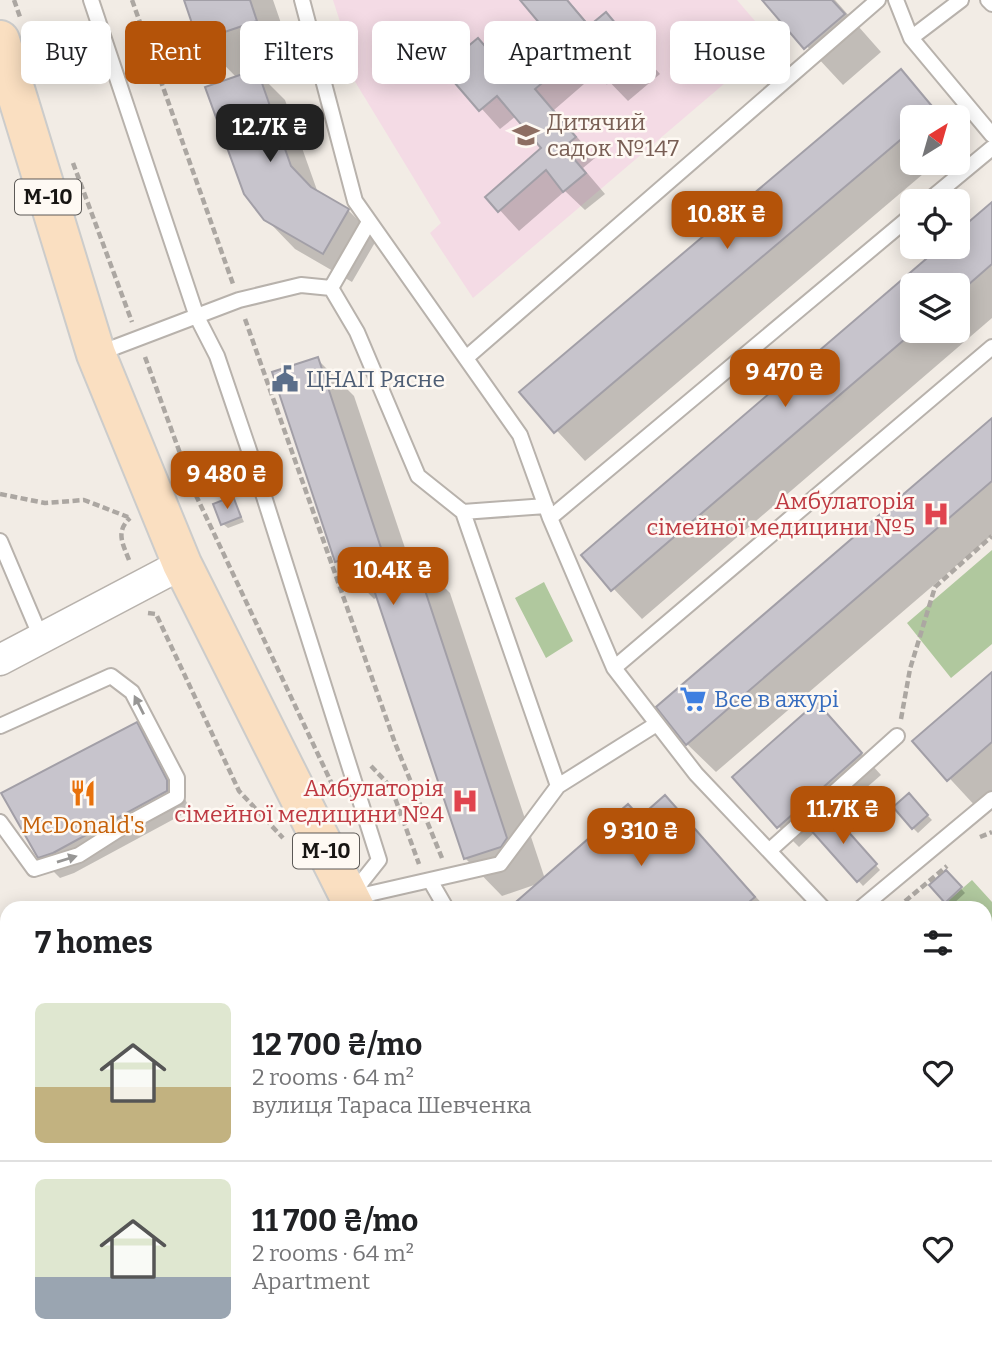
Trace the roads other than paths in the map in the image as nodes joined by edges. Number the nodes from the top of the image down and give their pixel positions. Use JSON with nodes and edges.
{"nodes":[{"id":1,"x":91,"y":0,"type":"edge"},
{"id":2,"x":302,"y":0,"type":"edge"},
{"id":3,"x":878,"y":0,"type":"edge"},
{"id":4,"x":896,"y":0,"type":"edge"},
{"id":5,"x":961,"y":0,"type":"edge"},
{"id":6,"x":988,"y":0,"type":"edge"},
{"id":7,"x":992,"y":4,"type":"edge"},
{"id":8,"x":12,"y":33,"type":"edge"},
{"id":9,"x":911,"y":38,"type":"junction"},
{"id":10,"x":992,"y":135,"type":"edge"},
{"id":11,"x":992,"y":148,"type":"edge"},
{"id":12,"x":942,"y":189,"type":"edge"},
{"id":13,"x":369,"y":222,"type":"junction"},
{"id":14,"x":900,"y":225,"type":"edge"},
{"id":15,"x":331,"y":288,"type":"junction"},
{"id":16,"x":197,"y":317,"type":"junction"},
{"id":17,"x":992,"y":347,"type":"edge"},
{"id":18,"x":96,"y":354,"type":"junction"},
{"id":19,"x":466,"y":358,"type":"junction"},
{"id":20,"x":463,"y":512,"type":"junction"},
{"id":21,"x":548,"y":512,"type":"junction"},
{"id":22,"x":0,"y":541,"type":"edge"},
{"id":23,"x":182,"y":564,"type":"junction"},
{"id":24,"x":42,"y":640,"type":"junction"},
{"id":25,"x":0,"y":660,"type":"edge"},
{"id":26,"x":614,"y":668,"type":"junction"},
{"id":27,"x":655,"y":725,"type":"junction"},
{"id":28,"x":0,"y":726,"type":"edge"},
{"id":29,"x":897,"y":736,"type":"road end"},
{"id":30,"x":558,"y":786,"type":"junction"},
{"id":31,"x":992,"y":799,"type":"edge"},
{"id":32,"x":0,"y":822,"type":"edge"},
{"id":33,"x":770,"y":850,"type":"junction"},
{"id":34,"x":432,"y":882,"type":"junction"},
{"id":35,"x":351,"y":901,"type":"edge"},
{"id":36,"x":353,"y":901,"type":"edge"},
{"id":37,"x":360,"y":901,"type":"edge"},
{"id":38,"x":442,"y":901,"type":"edge"},
{"id":39,"x":817,"y":901,"type":"edge"},
{"id":40,"x":869,"y":901,"type":"edge"}],
"edges":[{"from":1,"to":16,"type":"lane"},
{"from":2,"to":13,"type":"lane"},
{"from":3,"to":19,"type":"lane"},
{"from":4,"to":9,"type":"lane"},
{"from":5,"to":9,"type":"lane"},
{"from":6,"to":7,"type":"lane"},
{"from":8,"to":18,"type":"main road","number":"М-10"},
{"from":9,"to":10,"type":"lane"},
{"from":11,"to":12,"type":"lane"},
{"from":13,"to":15,"type":"lane"},
{"from":13,"to":19,"type":"lane"},
{"from":14,"to":21,"type":"lane"},
{"from":15,"to":16,"type":"lane"},
{"from":15,"to":20,"type":"lane"},
{"from":16,"to":18,"type":"lane"},
{"from":16,"to":36,"type":"lane"},
{"from":17,"to":26,"type":"lane"},
{"from":18,"to":23,"type":"main road","number":"М-10"},
{"from":19,"to":21,"type":"lane"},
{"from":20,"to":21,"type":"lane"},
{"from":20,"to":30,"type":"lane"},
{"from":21,"to":26,"type":"lane"},
{"from":22,"to":24,"type":"lane"},
{"from":23,"to":24,"type":"street"},
{"from":23,"to":35,"type":"main road","number":"М-10"},
{"from":24,"to":25,"type":"street"},
{"from":26,"to":27,"type":"lane"},
{"from":27,"to":30,"type":"lane"},
{"from":27,"to":33,"type":"lane"},
{"from":32,"to":28,"type":"lane","one_way":true},
{"from":29,"to":33,"type":"lane"},
{"from":30,"to":34,"type":"lane"},
{"from":31,"to":40,"type":"lane"},
{"from":33,"to":39,"type":"lane"},
{"from":34,"to":37,"type":"lane"},
{"from":34,"to":38,"type":"lane"}]}
